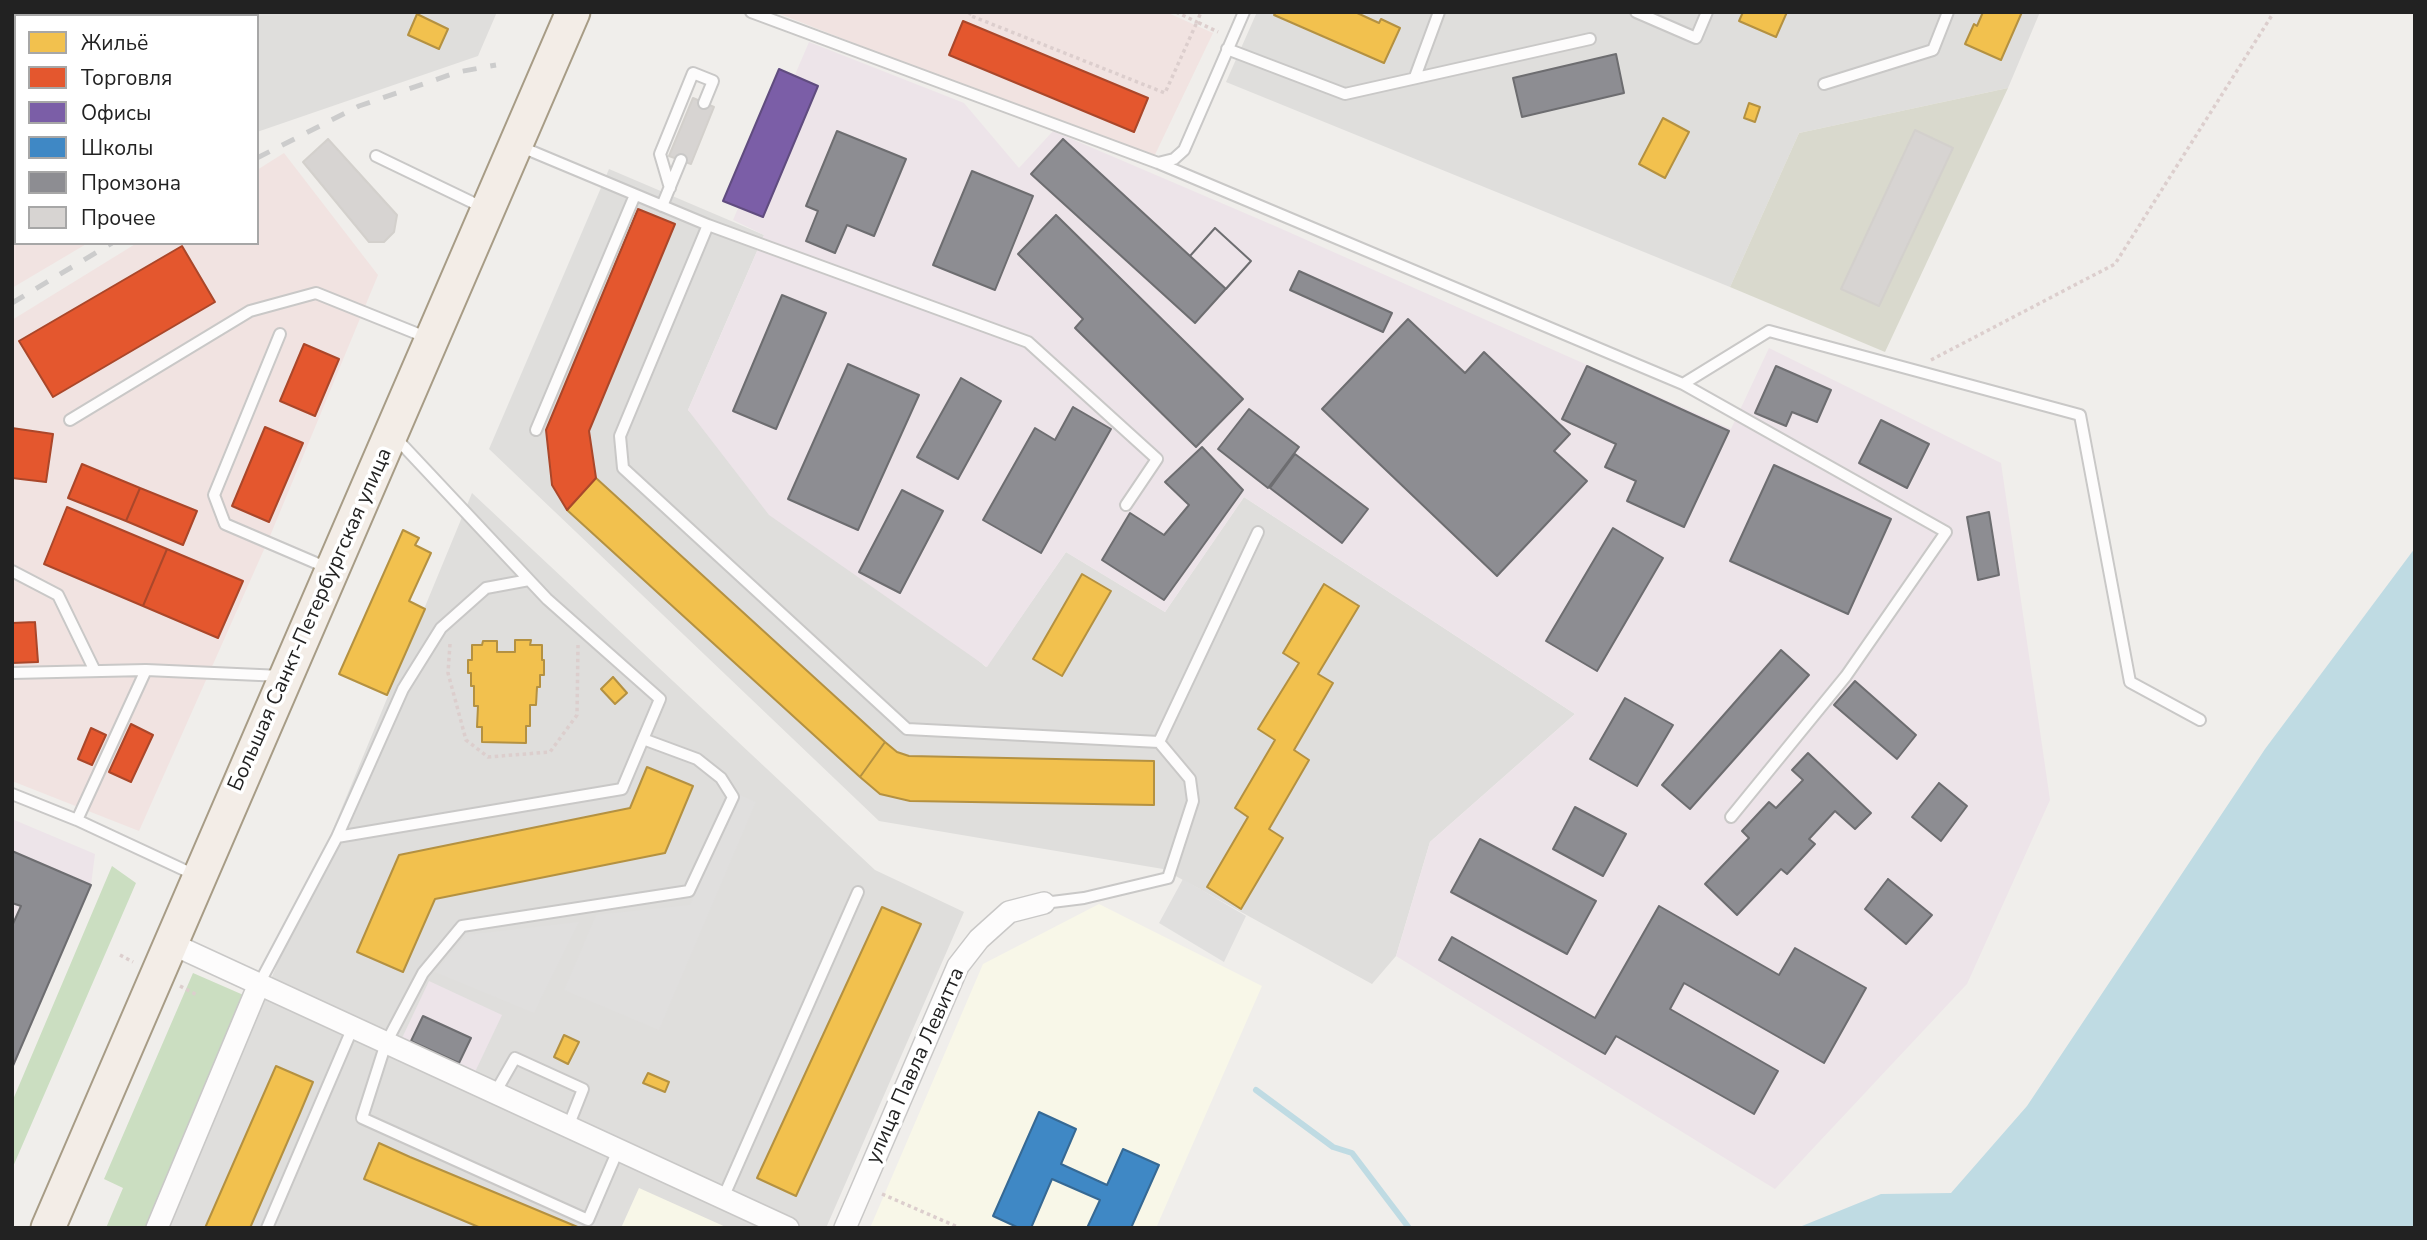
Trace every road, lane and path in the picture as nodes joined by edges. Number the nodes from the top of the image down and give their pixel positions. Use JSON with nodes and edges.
{"nodes":[{"id":1,"x":573,"y":12,"type":"edge"},
{"id":2,"x":751,"y":12,"type":"edge"},
{"id":3,"x":971,"y":12,"type":"edge"},
{"id":4,"x":1176,"y":12,"type":"edge"},
{"id":5,"x":1201,"y":12,"type":"edge"},
{"id":6,"x":1244,"y":12,"type":"edge"},
{"id":7,"x":1438,"y":12,"type":"edge"},
{"id":8,"x":1636,"y":12,"type":"edge"},
{"id":9,"x":1707,"y":12,"type":"edge"},
{"id":10,"x":1948,"y":12,"type":"edge"},
{"id":11,"x":2274,"y":12,"type":"edge"},
{"id":12,"x":1196,"y":22,"type":"junction"},
{"id":13,"x":1590,"y":39,"type":"dead end"},
{"id":14,"x":1230,"y":44,"type":"junction"},
{"id":15,"x":1415,"y":77,"type":"junction"},
{"id":16,"x":1824,"y":84,"type":"dead end"},
{"id":17,"x":704,"y":103,"type":"dead end"},
{"id":18,"x":516,"y":145,"type":"junction"},
{"id":19,"x":376,"y":156,"type":"dead end"},
{"id":20,"x":681,"y":160,"type":"dead end"},
{"id":21,"x":1158,"y":163,"type":"junction"},
{"id":22,"x":670,"y":188,"type":"junction"},
{"id":23,"x":635,"y":195,"type":"junction"},
{"id":24,"x":662,"y":206,"type":"junction"},
{"id":25,"x":488,"y":209,"type":"junction"},
{"id":26,"x":708,"y":225,"type":"junction"},
{"id":27,"x":280,"y":334,"type":"dead end"},
{"id":28,"x":432,"y":340,"type":"junction"},
{"id":29,"x":1912,"y":370,"type":"junction"},
{"id":30,"x":1683,"y":384,"type":"junction"},
{"id":31,"x":70,"y":420,"type":"dead end"},
{"id":32,"x":536,"y":430,"type":"dead end"},
{"id":33,"x":392,"y":433,"type":"junction"},
{"id":34,"x":1126,"y":505,"type":"dead end"},
{"id":35,"x":1258,"y":532,"type":"dead end"},
{"id":36,"x":333,"y":570,"type":"junction"},
{"id":37,"x":12,"y":571,"type":"edge"},
{"id":38,"x":529,"y":580,"type":"junction"},
{"id":39,"x":452,"y":618,"type":"junction"},
{"id":40,"x":577,"y":626,"type":"junction"},
{"id":41,"x":94,"y":669,"type":"junction"},
{"id":42,"x":146,"y":670,"type":"junction"},
{"id":43,"x":12,"y":673,"type":"edge"},
{"id":44,"x":286,"y":676,"type":"junction"},
{"id":45,"x":2200,"y":720,"type":"dead end"},
{"id":46,"x":643,"y":739,"type":"junction"},
{"id":47,"x":1159,"y":742,"type":"junction"},
{"id":48,"x":12,"y":794,"type":"edge"},
{"id":49,"x":1731,"y":817,"type":"dead end"},
{"id":50,"x":77,"y":820,"type":"junction"},
{"id":51,"x":337,"y":837,"type":"junction"},
{"id":52,"x":199,"y":876,"type":"junction"},
{"id":53,"x":858,"y":892,"type":"dead end"},
{"id":54,"x":1044,"y":903,"type":"joint"},
{"id":55,"x":170,"y":943,"type":"junction"},
{"id":56,"x":259,"y":984,"type":"junction"},
{"id":57,"x":353,"y":1027,"type":"junction"},
{"id":58,"x":386,"y":1043,"type":"junction"},
{"id":59,"x":495,"y":1093,"type":"junction"},
{"id":60,"x":568,"y":1127,"type":"junction"},
{"id":61,"x":618,"y":1150,"type":"junction"},
{"id":62,"x":876,"y":1191,"type":"dead end"},
{"id":63,"x":723,"y":1198,"type":"junction"},
{"id":64,"x":48,"y":1228,"type":"edge"},
{"id":65,"x":157,"y":1228,"type":"edge"},
{"id":66,"x":267,"y":1228,"type":"edge"},
{"id":67,"x":788,"y":1228,"type":"edge"},
{"id":68,"x":845,"y":1228,"type":"edge"},
{"id":69,"x":960,"y":1228,"type":"edge"}],
"edges":[{"from":1,"to":18,"type":"main road","name":"Большая Санкт-Петербургская улица"},
{"from":2,"to":21,"type":"lane"},
{"from":3,"to":12,"type":"path"},
{"from":4,"to":12,"type":"path"},
{"from":5,"to":12,"type":"path"},
{"from":6,"to":14,"type":"lane"},
{"from":7,"to":15,"type":"lane"},
{"from":8,"to":9,"type":"lane"},
{"from":10,"to":16,"type":"lane"},
{"from":11,"to":29,"type":"path"},
{"from":12,"to":14,"type":"path"},
{"from":13,"to":15,"type":"lane"},
{"from":14,"to":15,"type":"lane"},
{"from":14,"to":21,"type":"lane"},
{"from":17,"to":22,"type":"lane"},
{"from":18,"to":23,"type":"lane"},
{"from":18,"to":25,"type":"main road","name":"Большая Санкт-Петербургская улица"},
{"from":19,"to":25,"type":"lane"},
{"from":20,"to":22,"type":"lane"},
{"from":21,"to":30,"type":"lane"},
{"from":22,"to":24,"type":"lane"},
{"from":23,"to":24,"type":"lane"},
{"from":23,"to":32,"type":"lane"},
{"from":24,"to":26,"type":"lane"},
{"from":25,"to":28,"type":"main road","name":"Большая Санкт-Петербургская улица"},
{"from":26,"to":34,"type":"lane"},
{"from":26,"to":47,"type":"lane"},
{"from":27,"to":36,"type":"lane"},
{"from":28,"to":31,"type":"lane"},
{"from":28,"to":33,"type":"main road","name":"Большая Санкт-Петербургская улица"},
{"from":29,"to":30,"type":"lane"},
{"from":29,"to":45,"type":"lane"},
{"from":30,"to":49,"type":"lane"},
{"from":33,"to":36,"type":"main road","name":"Большая Санкт-Петербургская улица"},
{"from":33,"to":38,"type":"lane"},
{"from":35,"to":47,"type":"lane"},
{"from":36,"to":44,"type":"main road","name":"Большая Санкт-Петербургская улица"},
{"from":37,"to":41,"type":"lane"},
{"from":38,"to":39,"type":"lane"},
{"from":38,"to":40,"type":"lane"},
{"from":39,"to":40,"type":"path"},
{"from":39,"to":51,"type":"lane"},
{"from":40,"to":46,"type":"lane"},
{"from":41,"to":42,"type":"lane"},
{"from":41,"to":43,"type":"lane"},
{"from":42,"to":44,"type":"lane"},
{"from":42,"to":50,"type":"lane"},
{"from":44,"to":52,"type":"main road","name":"Большая Санкт-Петербургская улица"},
{"from":46,"to":51,"type":"lane"},
{"from":46,"to":58,"type":"lane"},
{"from":47,"to":54,"type":"lane"},
{"from":48,"to":50,"type":"lane"},
{"from":50,"to":52,"type":"lane"},
{"from":51,"to":56,"type":"lane"},
{"from":52,"to":55,"type":"main road","name":"Большая Санкт-Петербургская улица"},
{"from":53,"to":63,"type":"lane"},
{"from":54,"to":68,"type":"street","name":"улица Павла Левитта"},
{"from":55,"to":56,"type":"street"},
{"from":55,"to":64,"type":"main road","name":"Большая Санкт-Петербургская улица"},
{"from":56,"to":57,"type":"street"},
{"from":56,"to":65,"type":"street"},
{"from":57,"to":58,"type":"street"},
{"from":57,"to":66,"type":"lane"},
{"from":58,"to":59,"type":"street"},
{"from":58,"to":61,"type":"lane"},
{"from":59,"to":60,"type":"street"},
{"from":59,"to":60,"type":"lane"},
{"from":60,"to":61,"type":"street"},
{"from":61,"to":63,"type":"street"},
{"from":62,"to":69,"type":"path"},
{"from":63,"to":67,"type":"street"}]}
